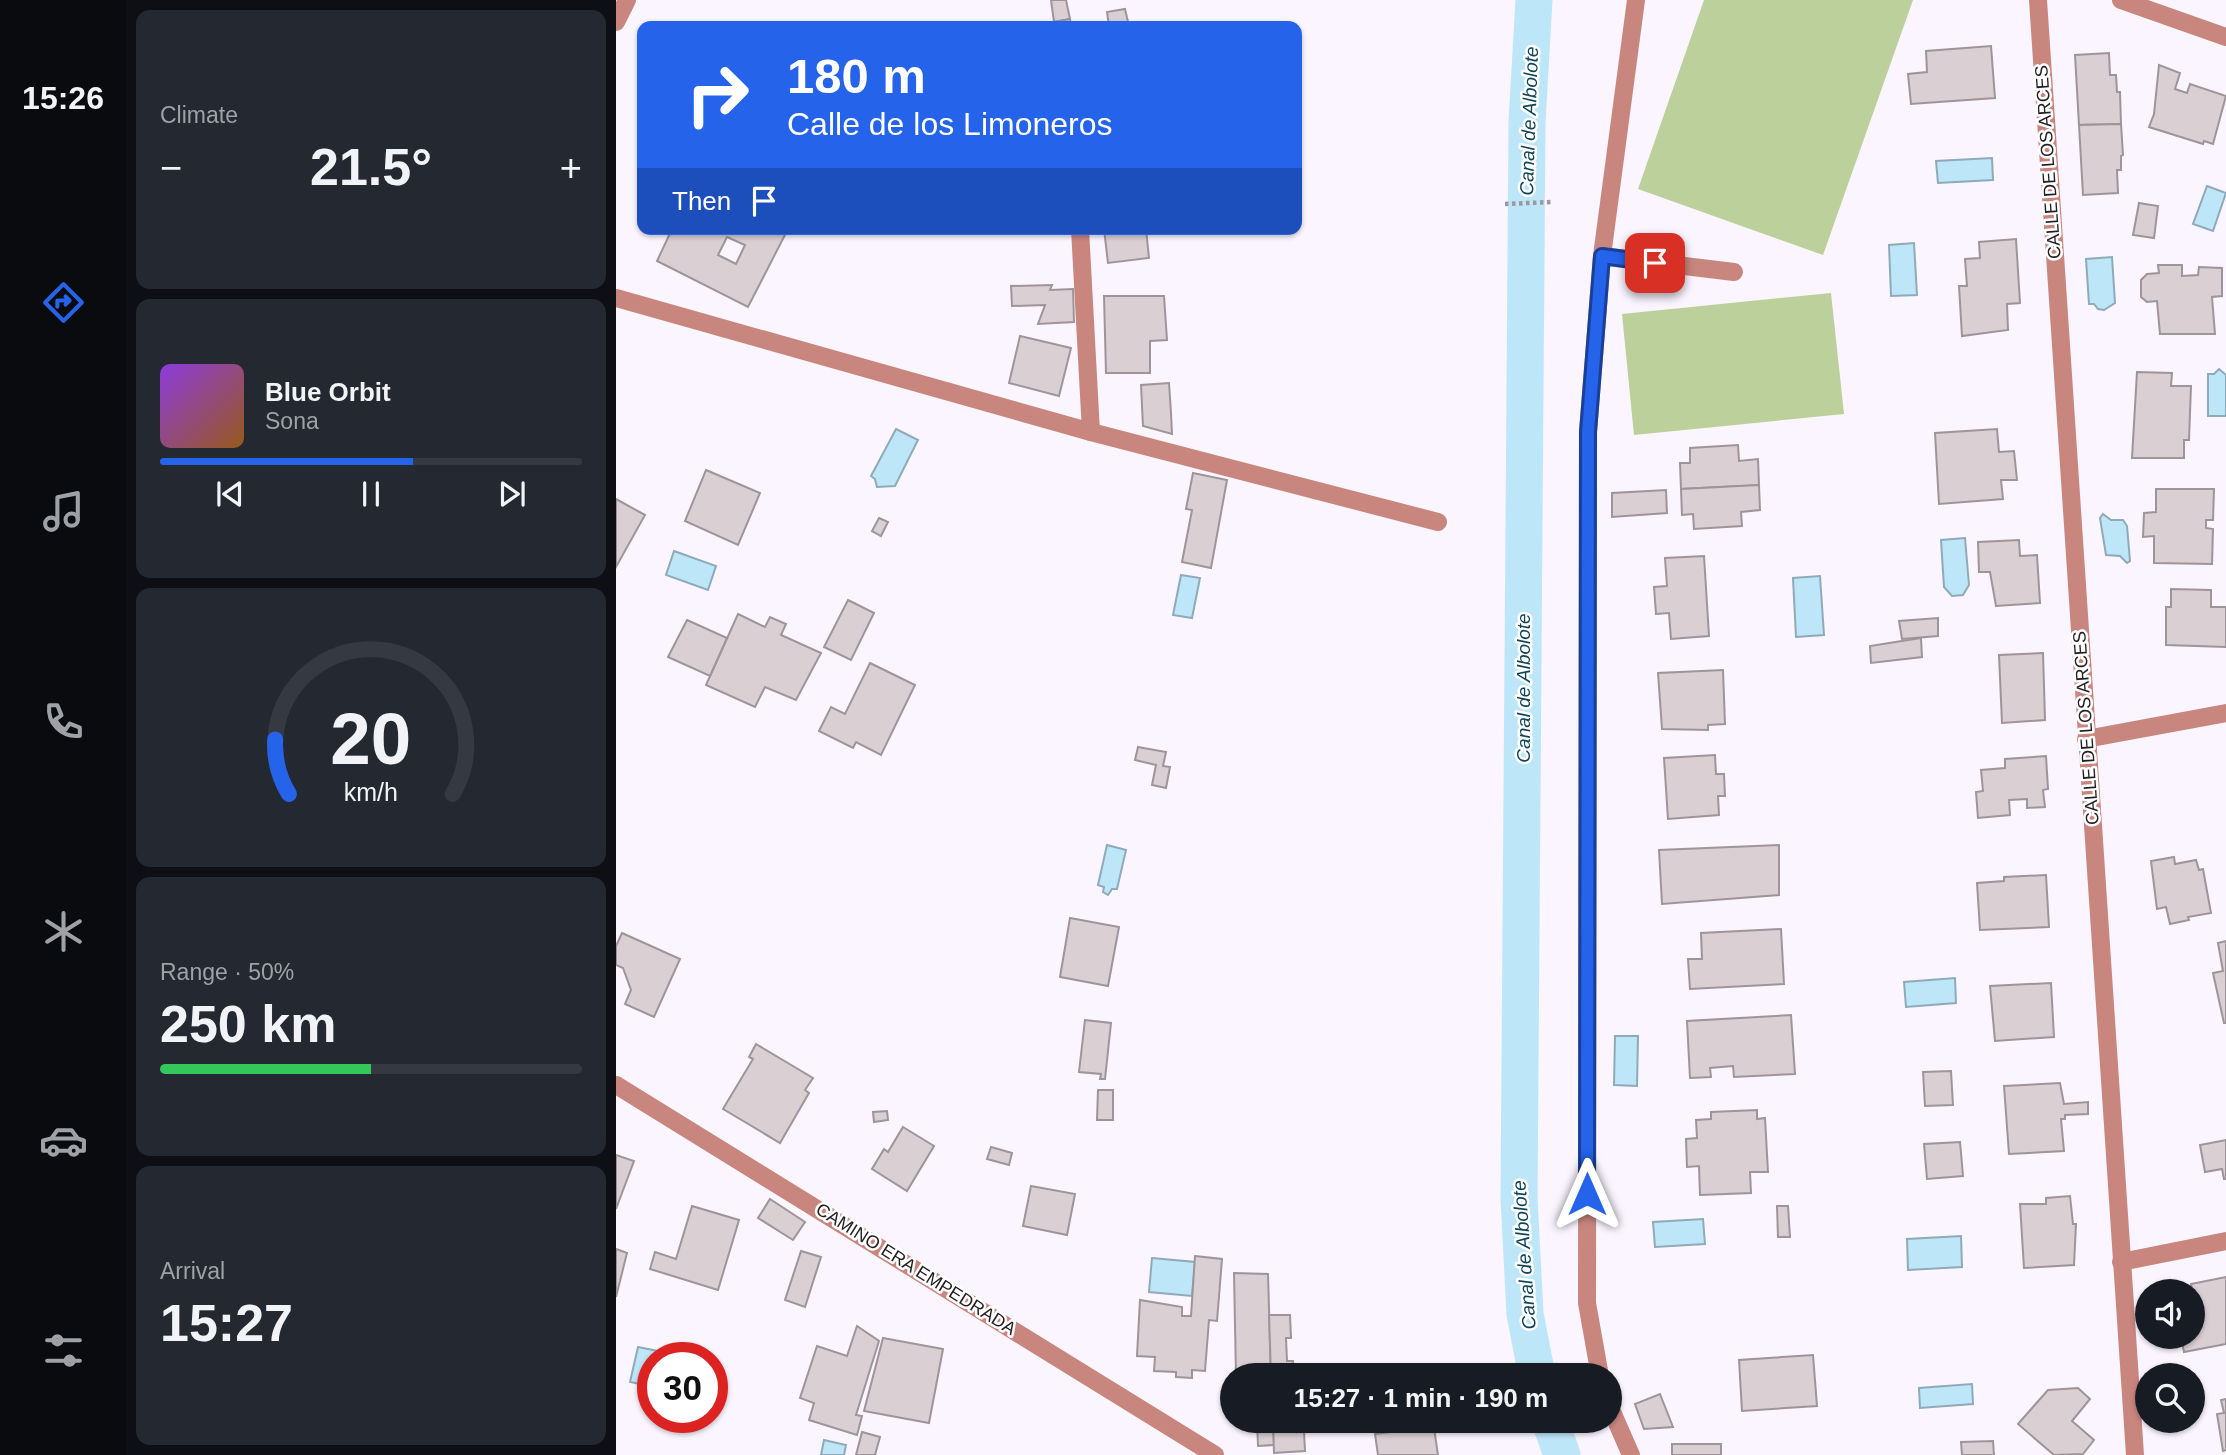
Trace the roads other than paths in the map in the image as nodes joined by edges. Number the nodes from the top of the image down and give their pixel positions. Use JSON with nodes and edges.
{"nodes":[{"id":1,"x":627,"y":0,"type":"edge"},
{"id":2,"x":1636,"y":0,"type":"edge"},
{"id":3,"x":2038,"y":0,"type":"edge"},
{"id":4,"x":2121,"y":0,"type":"edge"},
{"id":5,"x":616,"y":22,"type":"edge"},
{"id":6,"x":2226,"y":37,"type":"edge"},
{"id":7,"x":1080,"y":235,"type":"edge"},
{"id":8,"x":1602,"y":256,"type":"junction"},
{"id":9,"x":1734,"y":272,"type":"dead end"},
{"id":10,"x":616,"y":298,"type":"edge"},
{"id":11,"x":1091,"y":432,"type":"junction"},
{"id":12,"x":1438,"y":522,"type":"dead end"},
{"id":13,"x":2226,"y":713,"type":"edge"},
{"id":14,"x":2086,"y":739,"type":"junction"},
{"id":15,"x":616,"y":1085,"type":"edge"},
{"id":16,"x":2226,"y":1241,"type":"edge"},
{"id":17,"x":2121,"y":1262,"type":"junction"},
{"id":18,"x":1598,"y":1363,"type":"edge"},
{"id":19,"x":1621,"y":1433,"type":"edge"},
{"id":20,"x":1215,"y":1455,"type":"edge"},
{"id":21,"x":1631,"y":1455,"type":"edge"},
{"id":22,"x":2135,"y":1455,"type":"edge"}],
"edges":[{"from":1,"to":5,"type":"street"},
{"from":2,"to":8,"type":"street"},
{"from":3,"to":14,"type":"street","name":"CALLE DE LOS ARCES"},
{"from":4,"to":6,"type":"street"},
{"from":7,"to":11,"type":"street"},
{"from":8,"to":9,"type":"street"},
{"from":8,"to":18,"type":"street"},
{"from":10,"to":11,"type":"street"},
{"from":11,"to":12,"type":"street"},
{"from":13,"to":14,"type":"street"},
{"from":14,"to":17,"type":"street","name":"CALLE DE LOS ARCES"},
{"from":15,"to":20,"type":"street","name":"CAMINO ERA EMPEDRADA"},
{"from":16,"to":17,"type":"street"},
{"from":17,"to":22,"type":"street","name":"CALLE DE LOS ARCES"},
{"from":19,"to":21,"type":"street"}]}
